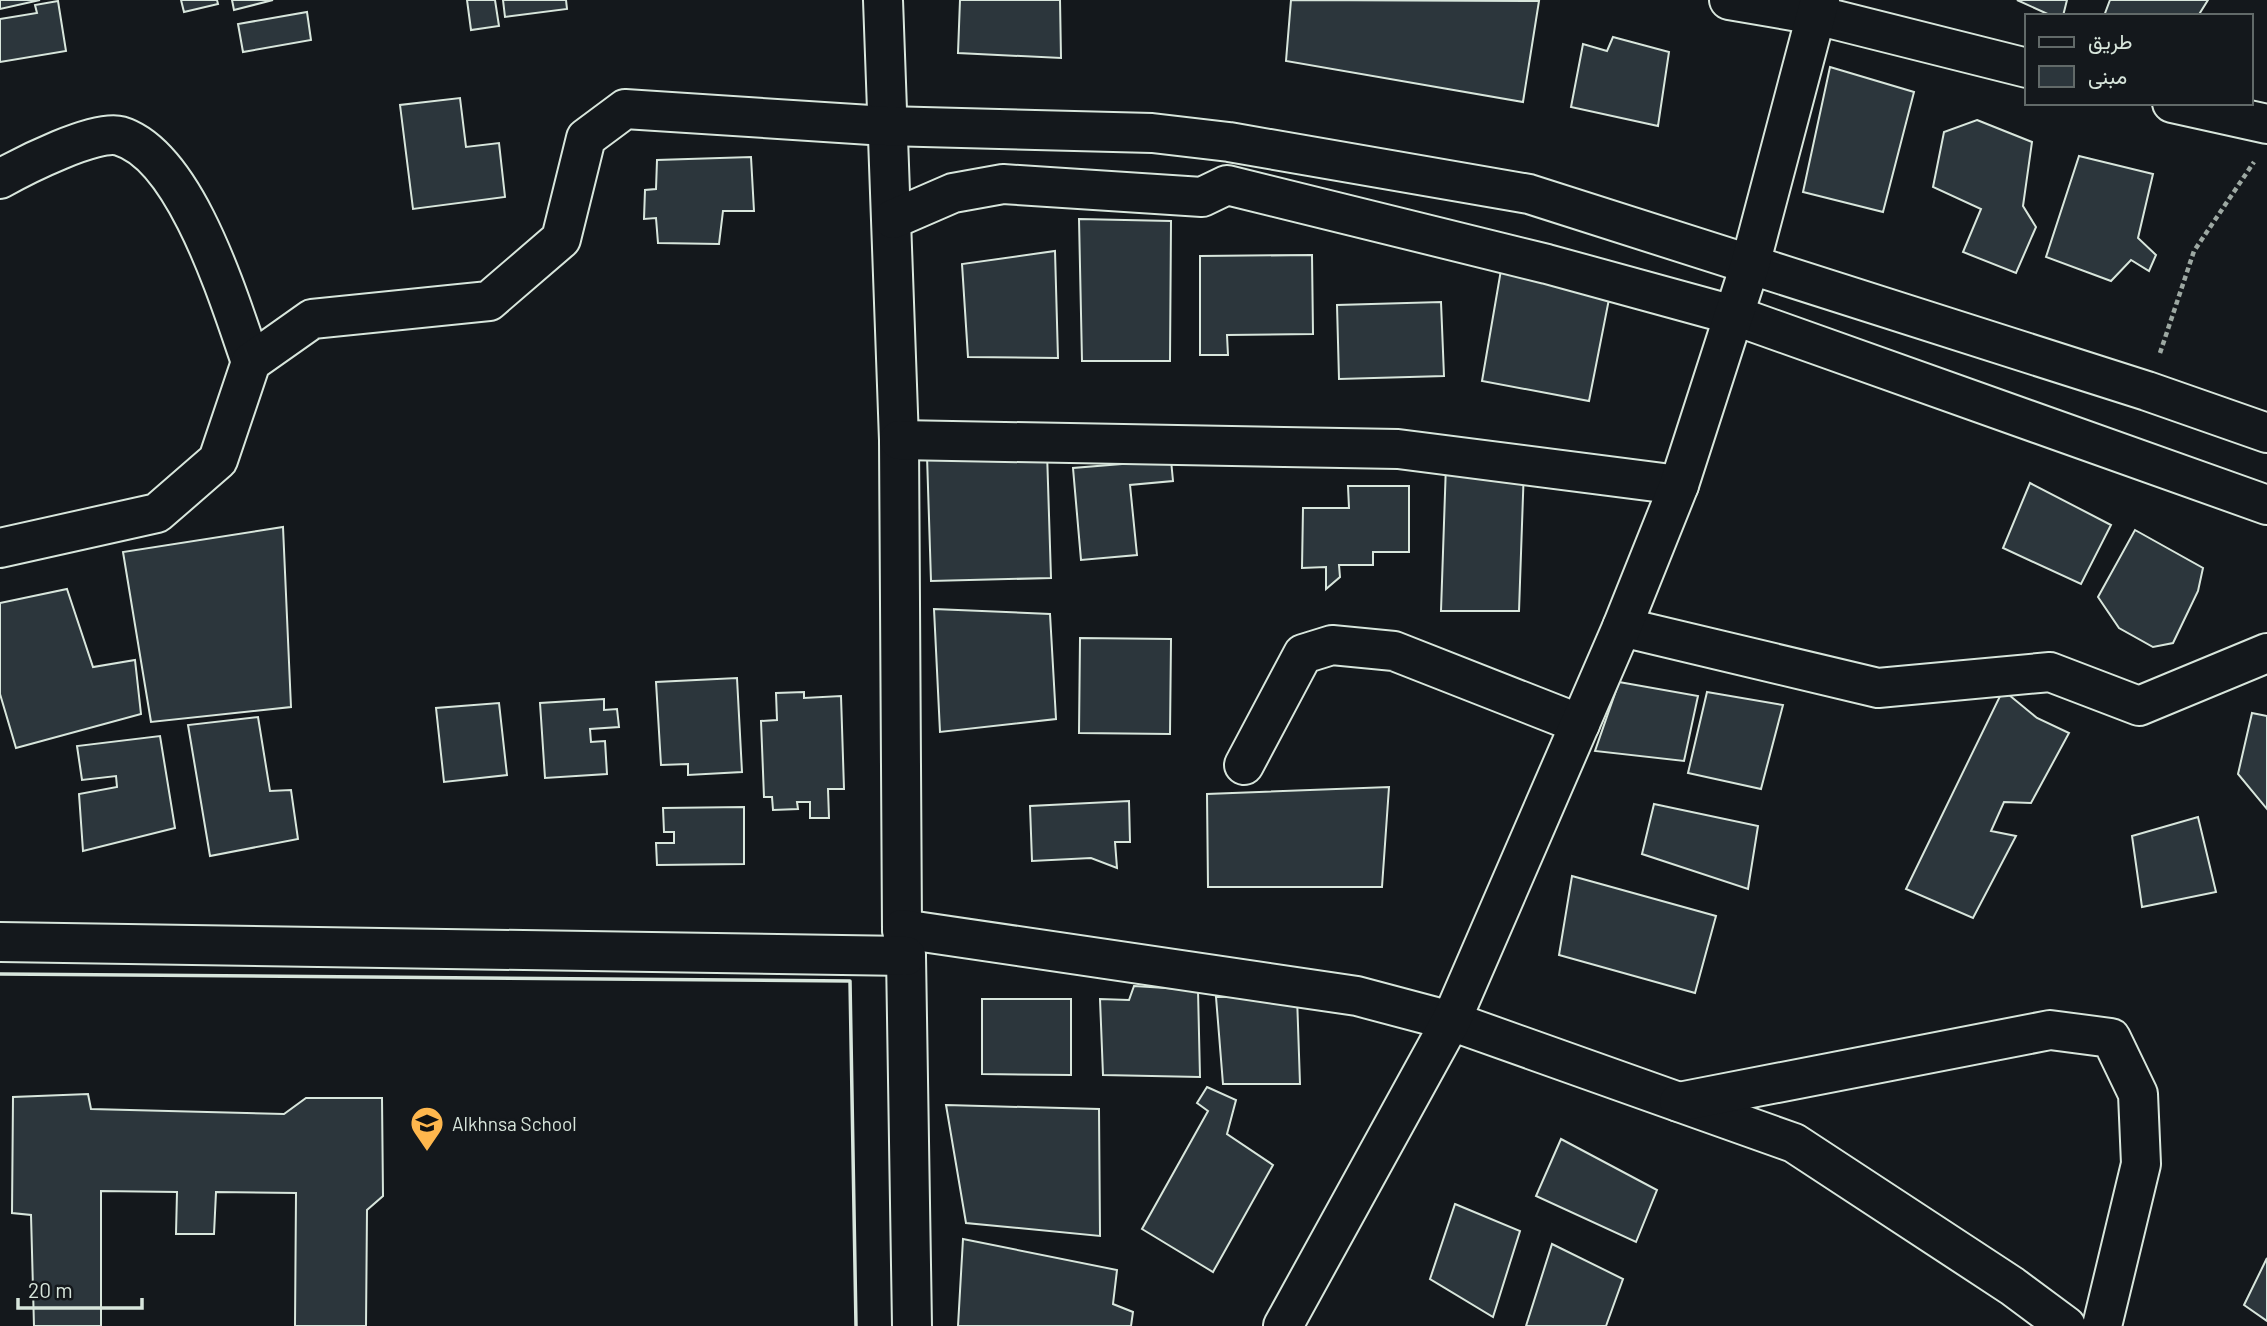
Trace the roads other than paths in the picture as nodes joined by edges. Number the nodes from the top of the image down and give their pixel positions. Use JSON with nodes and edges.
{"nodes":[{"id":1,"x":883,"y":0,"type":"edge"},
{"id":2,"x":1729,"y":0,"type":"edge"},
{"id":3,"x":1818,"y":8,"type":"edge"},
{"id":4,"x":2025,"y":67,"type":"edge"},
{"id":5,"x":2181,"y":105,"type":"edge"},
{"id":6,"x":2262,"y":124,"type":"edge"},
{"id":7,"x":886,"y":126,"type":"junction"},
{"id":8,"x":0,"y":179,"type":"edge"},
{"id":9,"x":893,"y":219,"type":"junction"},
{"id":10,"x":1750,"y":265,"type":"junction"},
{"id":11,"x":1733,"y":315,"type":"junction"},
{"id":12,"x":251,"y":362,"type":"junction"},
{"id":13,"x":2267,"y":433,"type":"edge"},
{"id":14,"x":899,"y":440,"type":"junction"},
{"id":15,"x":1679,"y":485,"type":"junction"},
{"id":16,"x":2267,"y":505,"type":"edge"},
{"id":17,"x":0,"y":548,"type":"edge"},
{"id":18,"x":1622,"y":628,"type":"junction"},
{"id":19,"x":2267,"y":653,"type":"edge"},
{"id":20,"x":1580,"y":724,"type":"junction"},
{"id":21,"x":1244,"y":765,"type":"dead end"},
{"id":22,"x":0,"y":942,"type":"edge"},
{"id":23,"x":904,"y":942,"type":"junction"},
{"id":24,"x":1451,"y":1021,"type":"junction"},
{"id":25,"x":1679,"y":1102,"type":"junction"},
{"id":26,"x":912,"y":1326,"type":"edge"},
{"id":27,"x":1283,"y":1326,"type":"edge"},
{"id":28,"x":2066,"y":1326,"type":"edge"},
{"id":29,"x":2102,"y":1326,"type":"edge"}],
"edges":[{"from":1,"to":7,"type":"street"},
{"from":2,"to":3,"type":"street"},
{"from":3,"to":4,"type":"street"},
{"from":3,"to":10,"type":"street"},
{"from":5,"to":6,"type":"street"},
{"from":7,"to":9,"type":"street"},
{"from":7,"to":10,"type":"street"},
{"from":7,"to":12,"type":"street"},
{"from":8,"to":12,"type":"street"},
{"from":9,"to":11,"type":"street"},
{"from":9,"to":14,"type":"street"},
{"from":10,"to":11,"type":"street"},
{"from":10,"to":13,"type":"street"},
{"from":11,"to":15,"type":"street"},
{"from":11,"to":16,"type":"street"},
{"from":12,"to":17,"type":"street"},
{"from":14,"to":15,"type":"street"},
{"from":14,"to":23,"type":"street"},
{"from":15,"to":18,"type":"street"},
{"from":18,"to":19,"type":"street"},
{"from":18,"to":20,"type":"street"},
{"from":20,"to":21,"type":"street"},
{"from":20,"to":24,"type":"street"},
{"from":22,"to":23,"type":"street"},
{"from":23,"to":24,"type":"street"},
{"from":23,"to":26,"type":"street"},
{"from":24,"to":25,"type":"street"},
{"from":24,"to":27,"type":"street"},
{"from":25,"to":28,"type":"street"},
{"from":25,"to":29,"type":"street"}]}
